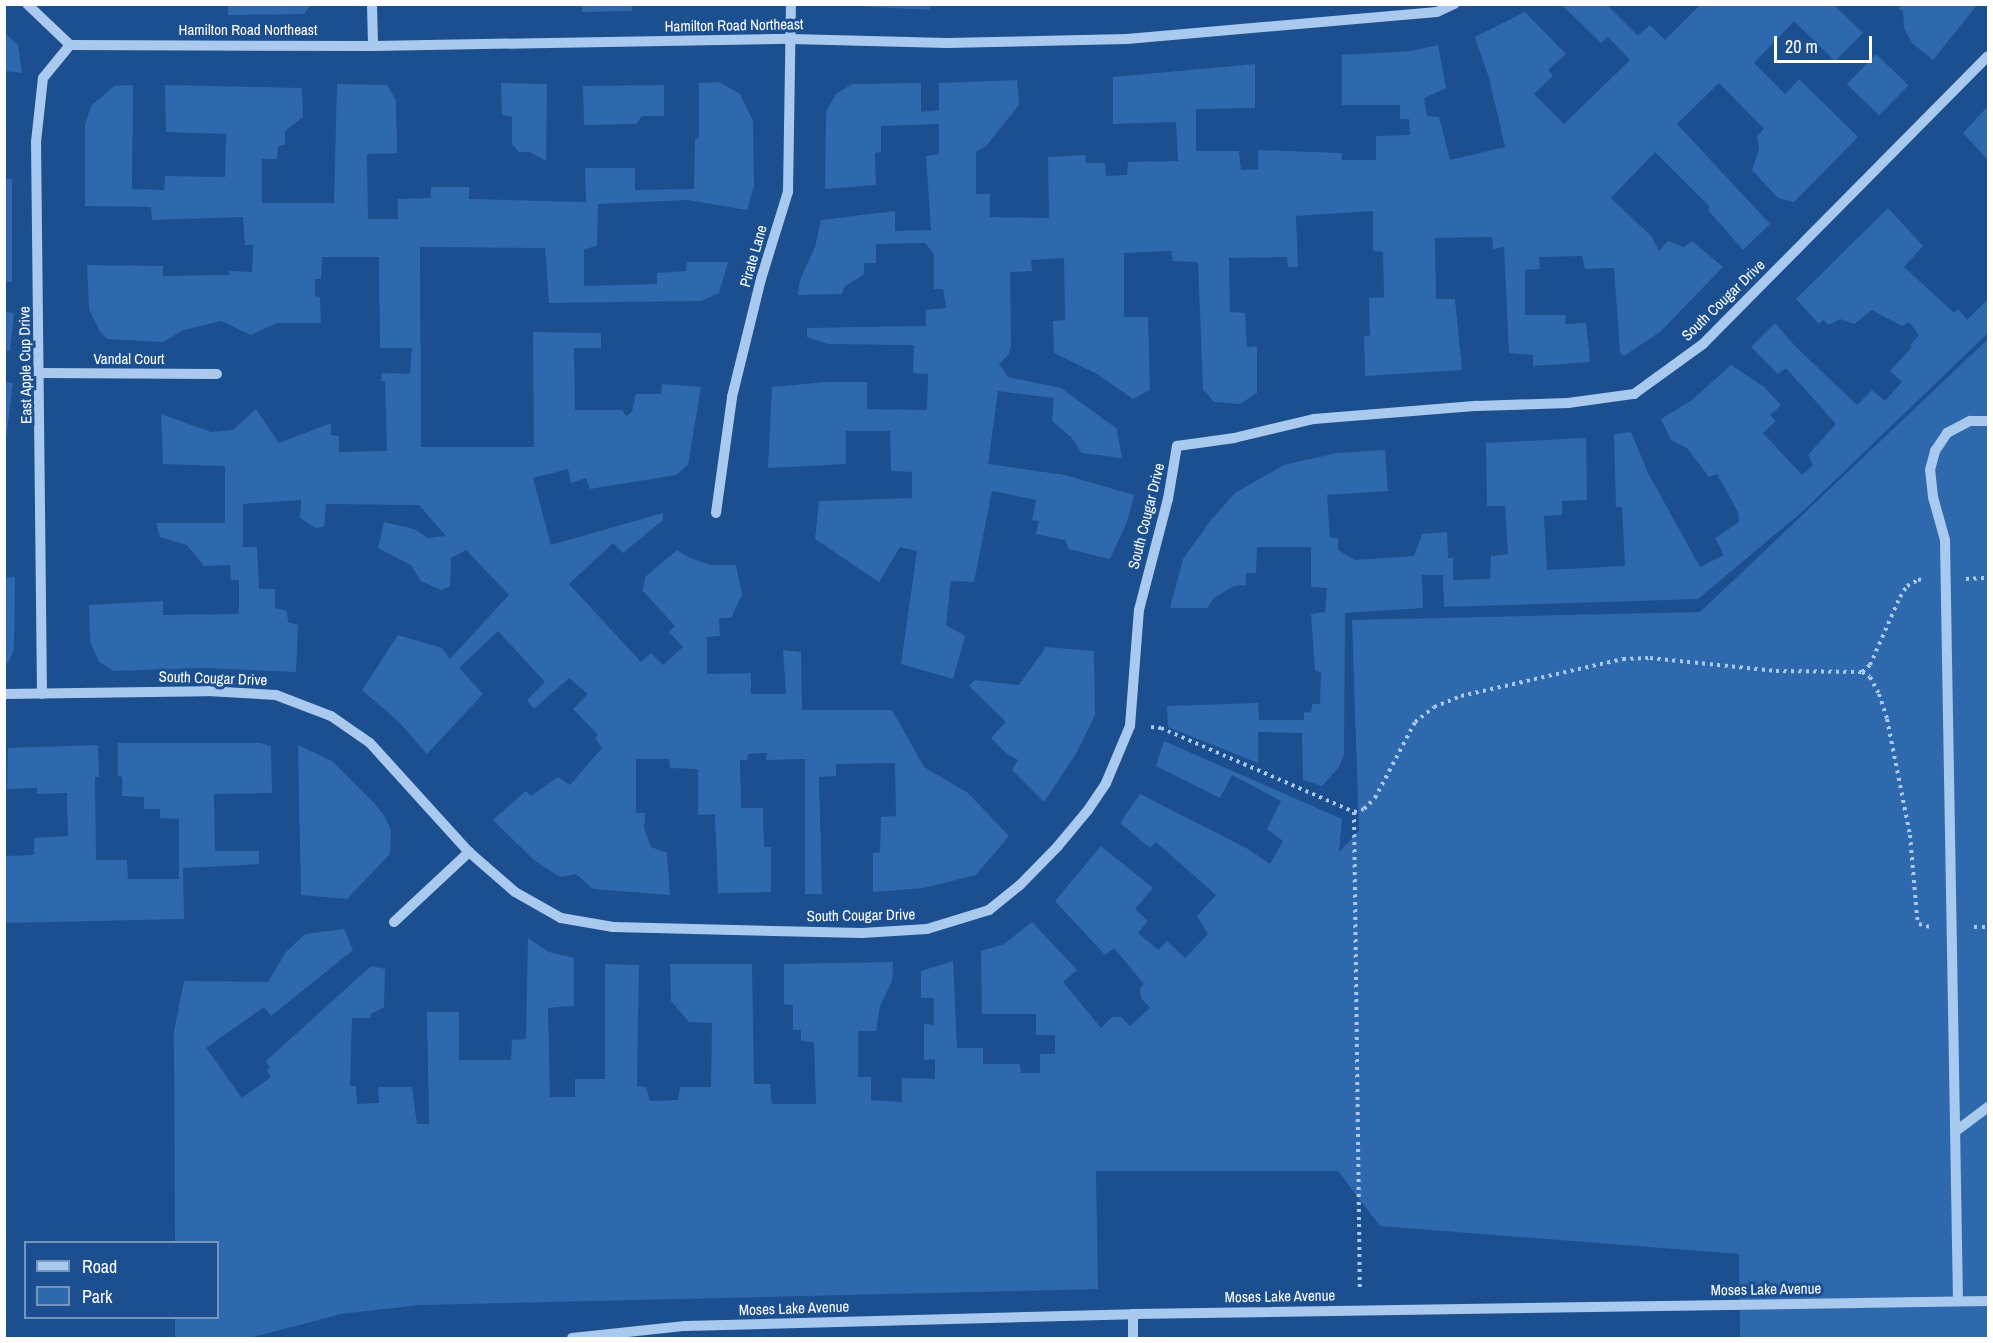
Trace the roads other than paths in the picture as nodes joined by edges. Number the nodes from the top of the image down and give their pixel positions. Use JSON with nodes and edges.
{"nodes":[{"id":1,"x":27,"y":4,"type":"edge"},
{"id":2,"x":372,"y":4,"type":"edge"},
{"id":3,"x":791,"y":4,"type":"edge"},
{"id":4,"x":1454,"y":4,"type":"edge"},
{"id":5,"x":791,"y":39,"type":"junction"},
{"id":6,"x":70,"y":45,"type":"junction"},
{"id":7,"x":373,"y":46,"type":"junction"},
{"id":8,"x":1989,"y":56,"type":"edge"},
{"id":9,"x":40,"y":373,"type":"junction"},
{"id":10,"x":217,"y":374,"type":"dead end"},
{"id":11,"x":1989,"y":421,"type":"edge"},
{"id":12,"x":716,"y":513,"type":"dead end"},
{"id":13,"x":4,"y":694,"type":"edge"},
{"id":14,"x":42,"y":694,"type":"junction"},
{"id":15,"x":469,"y":852,"type":"junction"},
{"id":16,"x":394,"y":922,"type":"dead end"},
{"id":17,"x":1989,"y":1107,"type":"edge"},
{"id":18,"x":1956,"y":1131,"type":"junction"},
{"id":19,"x":1958,"y":1301,"type":"junction"},
{"id":20,"x":1989,"y":1301,"type":"edge"},
{"id":21,"x":1133,"y":1314,"type":"junction"},
{"id":22,"x":572,"y":1338,"type":"edge"},
{"id":23,"x":1133,"y":1338,"type":"edge"}],
"edges":[{"from":1,"to":6,"type":"street"},
{"from":2,"to":7,"type":"street"},
{"from":3,"to":5,"type":"street","name":"Pirate Lane"},
{"from":4,"to":5,"type":"street","name":"Hamilton Road Northeast"},
{"from":5,"to":7,"type":"street","name":"Hamilton Road Northeast"},
{"from":5,"to":12,"type":"street","name":"Pirate Lane"},
{"from":6,"to":7,"type":"street","name":"Hamilton Road Northeast"},
{"from":6,"to":9,"type":"street","name":"East Apple Cup Drive"},
{"from":8,"to":15,"type":"street","name":"South Cougar Drive"},
{"from":9,"to":10,"type":"street","name":"Vandal Court"},
{"from":9,"to":14,"type":"street","name":"East Apple Cup Drive"},
{"from":11,"to":18,"type":"street"},
{"from":13,"to":14,"type":"street","name":"South Cougar Drive"},
{"from":14,"to":15,"type":"street","name":"South Cougar Drive"},
{"from":15,"to":16,"type":"street"},
{"from":17,"to":18,"type":"street"},
{"from":18,"to":19,"type":"street"},
{"from":19,"to":20,"type":"street","name":"Moses Lake Avenue"},
{"from":19,"to":21,"type":"street","name":"Moses Lake Avenue"},
{"from":21,"to":22,"type":"street","name":"Moses Lake Avenue"},
{"from":21,"to":23,"type":"street"}]}
